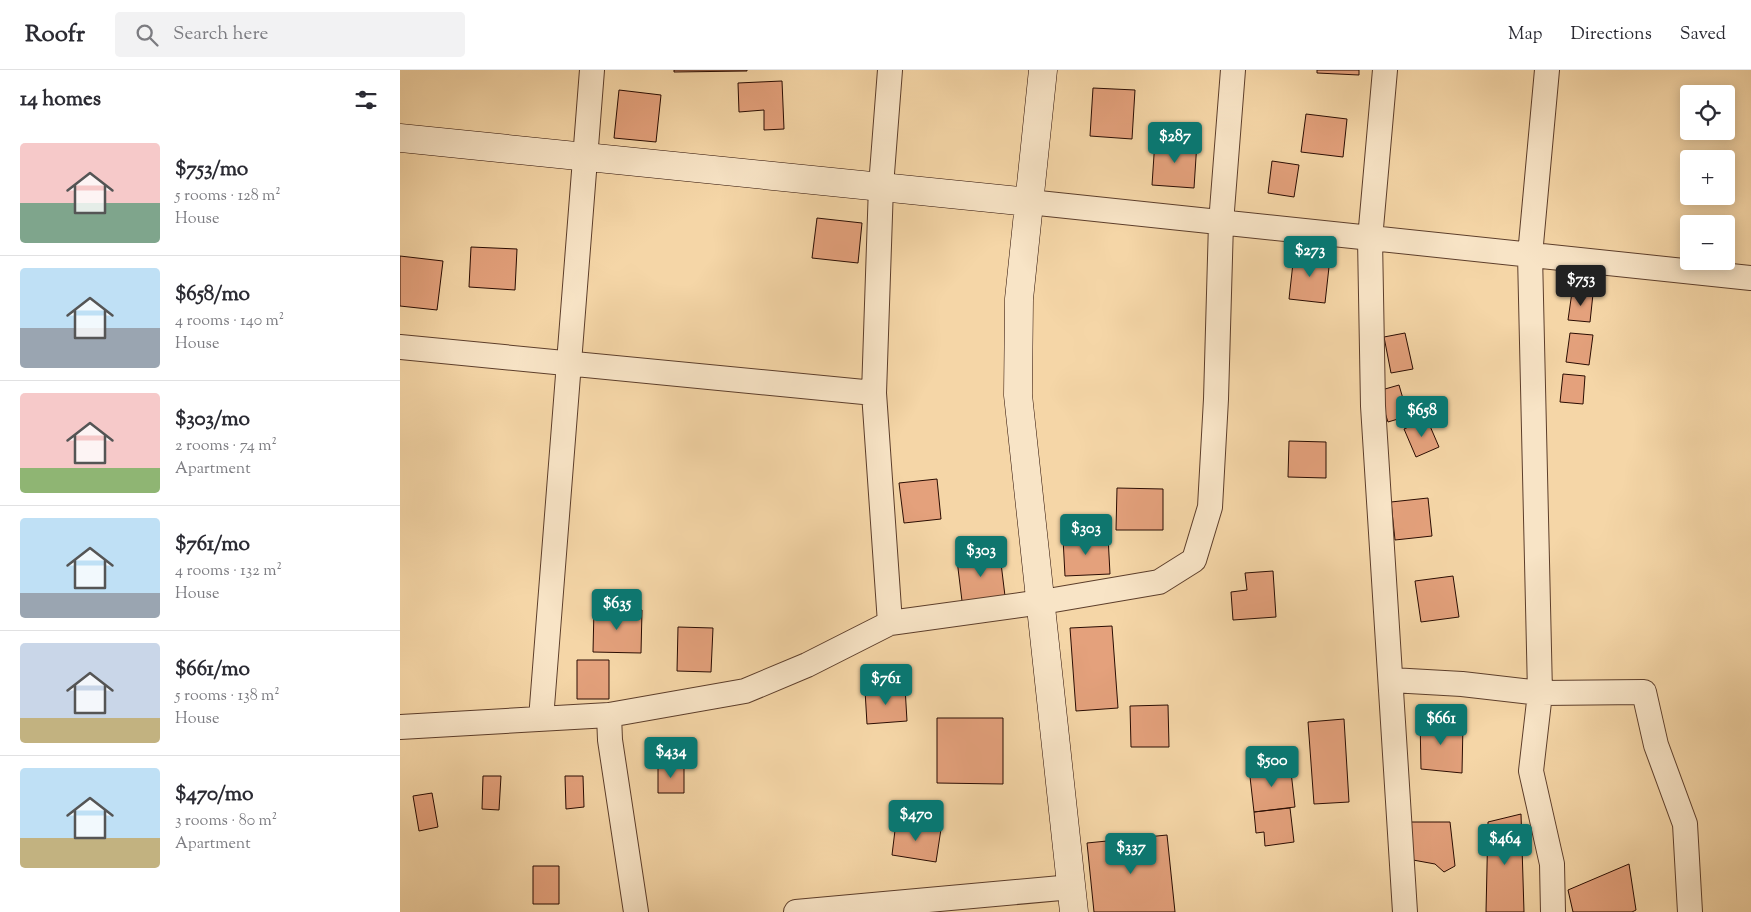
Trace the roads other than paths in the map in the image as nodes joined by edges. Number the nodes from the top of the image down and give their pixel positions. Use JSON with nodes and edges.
{"nodes":[{"id":1,"x":592,"y":70,"type":"edge"},
{"id":2,"x":890,"y":70,"type":"edge"},
{"id":3,"x":1043,"y":70,"type":"edge"},
{"id":4,"x":1233,"y":70,"type":"edge"},
{"id":5,"x":1385,"y":70,"type":"edge"},
{"id":6,"x":1548,"y":70,"type":"edge"},
{"id":7,"x":400,"y":138,"type":"edge"},
{"id":8,"x":585,"y":156,"type":"junction"},
{"id":9,"x":881,"y":186,"type":"junction"},
{"id":10,"x":1029,"y":202,"type":"junction"},
{"id":11,"x":1221,"y":223,"type":"junction"},
{"id":12,"x":1370,"y":239,"type":"junction"},
{"id":13,"x":1530,"y":255,"type":"junction"},
{"id":14,"x":1751,"y":278,"type":"edge"},
{"id":15,"x":400,"y":347,"type":"edge"},
{"id":16,"x":569,"y":363,"type":"junction"},
{"id":17,"x":874,"y":393,"type":"junction"},
{"id":18,"x":1042,"y":602,"type":"junction"},
{"id":19,"x":890,"y":624,"type":"junction"},
{"id":20,"x":1391,"y":680,"type":"junction"},
{"id":21,"x":1540,"y":693,"type":"junction"},
{"id":22,"x":609,"y":715,"type":"junction"},
{"id":23,"x":541,"y":719,"type":"junction"},
{"id":24,"x":400,"y":727,"type":"edge"},
{"id":25,"x":1073,"y":900,"type":"edge"},
{"id":26,"x":636,"y":912,"type":"edge"},
{"id":27,"x":796,"y":912,"type":"edge"},
{"id":28,"x":1406,"y":912,"type":"edge"},
{"id":29,"x":1553,"y":912,"type":"edge"},
{"id":30,"x":1690,"y":912,"type":"edge"}],
"edges":[{"from":1,"to":8,"type":"street"},
{"from":2,"to":9,"type":"street"},
{"from":3,"to":10,"type":"street"},
{"from":4,"to":11,"type":"street"},
{"from":5,"to":12,"type":"street"},
{"from":6,"to":13,"type":"street"},
{"from":7,"to":8,"type":"street"},
{"from":8,"to":9,"type":"street"},
{"from":8,"to":16,"type":"street"},
{"from":9,"to":10,"type":"street"},
{"from":9,"to":17,"type":"street"},
{"from":10,"to":11,"type":"street"},
{"from":10,"to":18,"type":"street"},
{"from":11,"to":12,"type":"street"},
{"from":11,"to":18,"type":"street"},
{"from":12,"to":13,"type":"street"},
{"from":12,"to":20,"type":"street"},
{"from":13,"to":14,"type":"street"},
{"from":13,"to":21,"type":"street"},
{"from":15,"to":16,"type":"street"},
{"from":16,"to":17,"type":"street"},
{"from":16,"to":23,"type":"street"},
{"from":17,"to":19,"type":"street"},
{"from":18,"to":19,"type":"street"},
{"from":18,"to":25,"type":"street"},
{"from":19,"to":22,"type":"street"},
{"from":20,"to":21,"type":"street"},
{"from":20,"to":28,"type":"street"},
{"from":21,"to":29,"type":"street"},
{"from":21,"to":30,"type":"street"},
{"from":22,"to":23,"type":"street"},
{"from":22,"to":26,"type":"street"},
{"from":23,"to":24,"type":"street"},
{"from":25,"to":27,"type":"street"}]}
